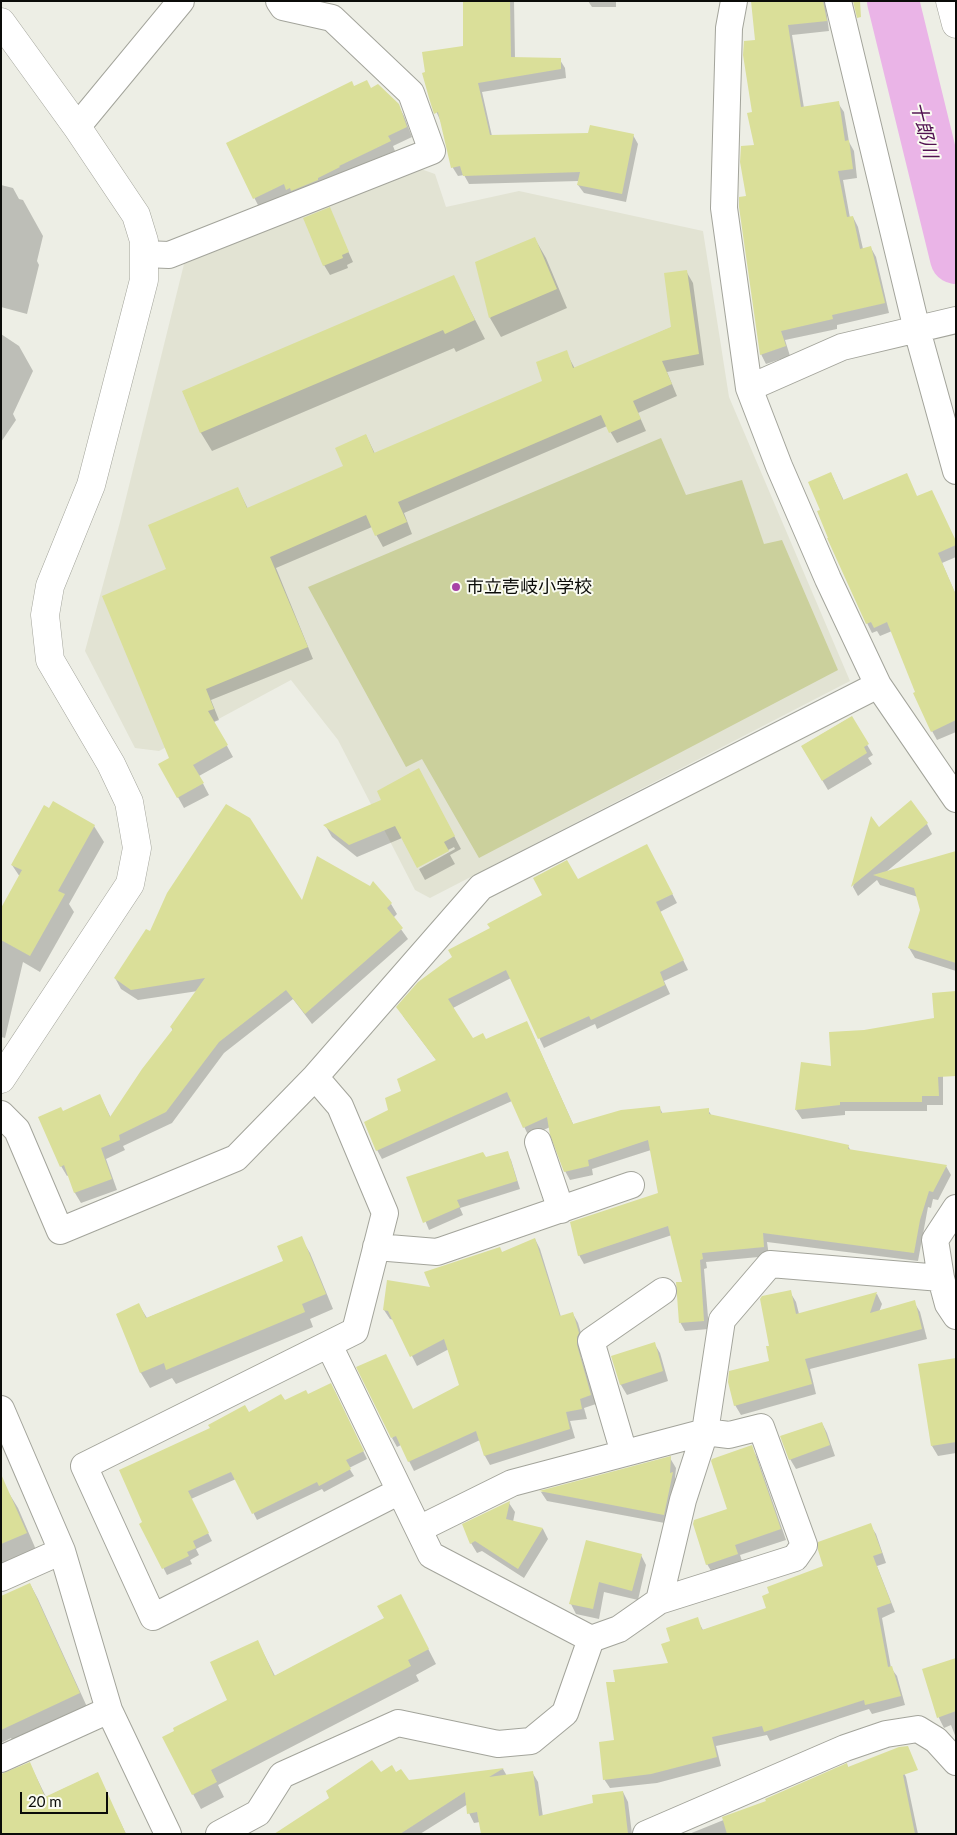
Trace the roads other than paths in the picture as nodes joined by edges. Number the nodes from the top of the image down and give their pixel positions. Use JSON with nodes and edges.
{"nodes":[{"id":1,"x":181,"y":1,"type":"edge"},
{"id":2,"x":279,"y":1,"type":"edge"},
{"id":3,"x":734,"y":1,"type":"edge"},
{"id":4,"x":838,"y":1,"type":"edge"},
{"id":5,"x":950,"y":1,"type":"edge"},
{"id":6,"x":1,"y":22,"type":"edge"},
{"id":7,"x":956,"y":24,"type":"edge"},
{"id":8,"x":77,"y":127,"type":"junction"},
{"id":9,"x":144,"y":254,"type":"junction"},
{"id":10,"x":956,"y":320,"type":"edge"},
{"id":11,"x":921,"y":329,"type":"junction"},
{"id":12,"x":749,"y":388,"type":"junction"},
{"id":13,"x":956,"y":471,"type":"edge"},
{"id":14,"x":878,"y":685,"type":"junction"},
{"id":15,"x":956,"y":799,"type":"edge"},
{"id":16,"x":315,"y":1077,"type":"junction"},
{"id":17,"x":1,"y":1079,"type":"edge"},
{"id":18,"x":1,"y":1114,"type":"edge"},
{"id":19,"x":538,"y":1142,"type":"dead end"},
{"id":20,"x":631,"y":1185,"type":"dead end"},
{"id":21,"x":956,"y":1208,"type":"edge"},
{"id":22,"x":561,"y":1210,"type":"junction"},
{"id":23,"x":376,"y":1247,"type":"junction"},
{"id":24,"x":941,"y":1278,"type":"junction"},
{"id":25,"x":663,"y":1292,"type":"dead end"},
{"id":26,"x":956,"y":1316,"type":"edge"},
{"id":27,"x":329,"y":1345,"type":"junction"},
{"id":28,"x":1,"y":1409,"type":"edge"},
{"id":29,"x":705,"y":1432,"type":"junction"},
{"id":30,"x":624,"y":1453,"type":"junction"},
{"id":31,"x":400,"y":1491,"type":"junction"},
{"id":32,"x":419,"y":1529,"type":"junction"},
{"id":33,"x":62,"y":1551,"type":"junction"},
{"id":34,"x":1,"y":1578,"type":"edge"},
{"id":35,"x":659,"y":1601,"type":"junction"},
{"id":36,"x":591,"y":1639,"type":"junction"},
{"id":37,"x":109,"y":1710,"type":"junction"},
{"id":38,"x":1,"y":1759,"type":"edge"},
{"id":39,"x":956,"y":1762,"type":"edge"},
{"id":40,"x":168,"y":1834,"type":"edge"},
{"id":41,"x":219,"y":1834,"type":"edge"},
{"id":42,"x":646,"y":1834,"type":"edge"}],
"edges":[{"from":1,"to":8,"type":"street"},
{"from":2,"to":9,"type":"street"},
{"from":3,"to":12,"type":"street"},
{"from":4,"to":11,"type":"street"},
{"from":5,"to":7,"type":"street"},
{"from":6,"to":8,"type":"street"},
{"from":8,"to":9,"type":"street"},
{"from":9,"to":17,"type":"street"},
{"from":10,"to":11,"type":"street"},
{"from":11,"to":12,"type":"street"},
{"from":11,"to":13,"type":"street"},
{"from":12,"to":14,"type":"street"},
{"from":14,"to":15,"type":"street"},
{"from":14,"to":16,"type":"street"},
{"from":16,"to":18,"type":"street"},
{"from":16,"to":23,"type":"street"},
{"from":19,"to":22,"type":"street"},
{"from":20,"to":22,"type":"street"},
{"from":21,"to":24,"type":"street"},
{"from":22,"to":23,"type":"street"},
{"from":23,"to":27,"type":"street"},
{"from":24,"to":26,"type":"street"},
{"from":24,"to":29,"type":"street"},
{"from":25,"to":30,"type":"street"},
{"from":27,"to":31,"type":"street"},
{"from":27,"to":31,"type":"street"},
{"from":28,"to":33,"type":"street"},
{"from":29,"to":30,"type":"street"},
{"from":29,"to":35,"type":"street"},
{"from":29,"to":35,"type":"street"},
{"from":30,"to":32,"type":"street"},
{"from":31,"to":32,"type":"street"},
{"from":32,"to":36,"type":"street"},
{"from":33,"to":34,"type":"street"},
{"from":33,"to":37,"type":"street"},
{"from":35,"to":36,"type":"street"},
{"from":36,"to":41,"type":"street"},
{"from":37,"to":38,"type":"street"},
{"from":37,"to":40,"type":"street"},
{"from":39,"to":42,"type":"street"}]}
